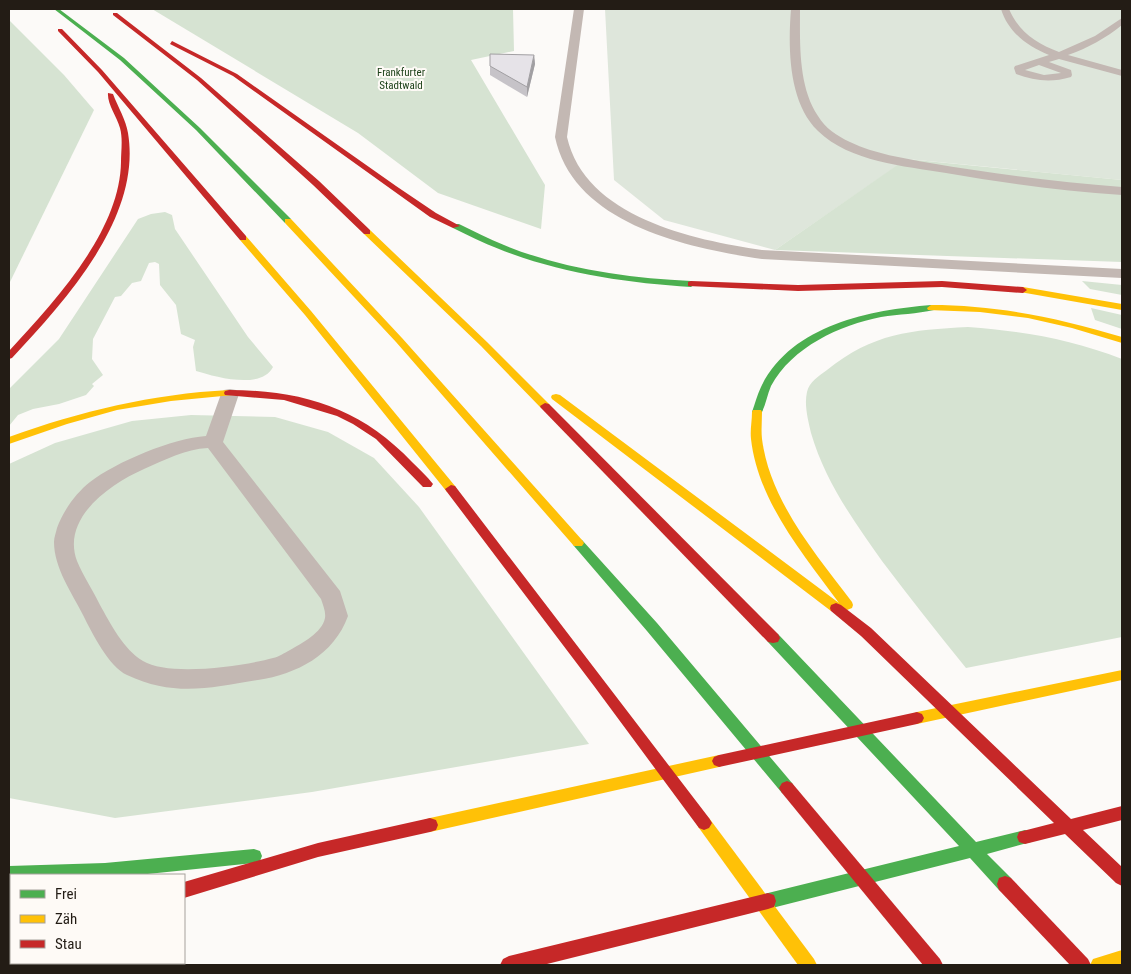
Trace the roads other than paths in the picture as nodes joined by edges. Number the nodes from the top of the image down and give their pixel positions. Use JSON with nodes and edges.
{"nodes":[{"id":1,"x":45,"y":9,"type":"edge"},
{"id":2,"x":56,"y":9,"type":"edge"},
{"id":3,"x":579,"y":9,"type":"edge"},
{"id":4,"x":795,"y":9,"type":"edge"},
{"id":5,"x":1005,"y":9,"type":"edge"},
{"id":6,"x":111,"y":11,"type":"edge"},
{"id":7,"x":1122,"y":21,"type":"edge"},
{"id":8,"x":1066,"y":54,"type":"junction"},
{"id":9,"x":1113,"y":59,"type":"dead end"},
{"id":10,"x":1039,"y":62,"type":"dead end"},
{"id":11,"x":1122,"y":73,"type":"edge"},
{"id":12,"x":107,"y":80,"type":"junction"},
{"id":13,"x":1122,"y":191,"type":"edge"},
{"id":14,"x":1122,"y":274,"type":"edge"},
{"id":15,"x":1122,"y":307,"type":"edge"},
{"id":16,"x":1122,"y":340,"type":"edge"},
{"id":17,"x":484,"y":344,"type":"junction"},
{"id":18,"x":9,"y":356,"type":"edge"},
{"id":19,"x":230,"y":394,"type":"junction"},
{"id":20,"x":9,"y":441,"type":"edge"},
{"id":21,"x":213,"y":442,"type":"junction"},
{"id":22,"x":433,"y":489,"type":"dead end"},
{"id":23,"x":446,"y":502,"type":"dead end"},
{"id":24,"x":506,"y":562,"type":"junction"},
{"id":25,"x":866,"y":632,"type":"junction"},
{"id":26,"x":1122,"y":675,"type":"edge"},
{"id":27,"x":1122,"y":813,"type":"edge"},
{"id":28,"x":318,"y":850,"type":"junction"},
{"id":29,"x":9,"y":874,"type":"edge"},
{"id":30,"x":1122,"y":878,"type":"edge"},
{"id":31,"x":185,"y":890,"type":"edge"},
{"id":32,"x":1122,"y":959,"type":"edge"},
{"id":33,"x":509,"y":965,"type":"edge"},
{"id":34,"x":808,"y":965,"type":"edge"},
{"id":35,"x":934,"y":965,"type":"edge"},
{"id":36,"x":1082,"y":965,"type":"edge"},
{"id":37,"x":1099,"y":965,"type":"edge"}],
"edges":[{"from":1,"to":12,"type":"highway"},
{"from":2,"to":35,"type":"highway"},
{"from":3,"to":14,"type":"lane"},
{"from":4,"to":13,"type":"lane"},
{"from":5,"to":8,"type":"lane"},
{"from":6,"to":15,"type":"highway"},
{"from":6,"to":17,"type":"highway"},
{"from":7,"to":8,"type":"lane"},
{"from":8,"to":9,"type":"lane"},
{"from":8,"to":10,"type":"lane"},
{"from":8,"to":11,"type":"lane"},
{"from":12,"to":18,"type":"highway"},
{"from":12,"to":24,"type":"highway"},
{"from":16,"to":25,"type":"highway"},
{"from":17,"to":25,"type":"highway"},
{"from":17,"to":36,"type":"highway"},
{"from":19,"to":20,"type":"highway"},
{"from":19,"to":21,"type":"lane"},
{"from":19,"to":22,"type":"highway"},
{"from":21,"to":21,"type":"lane"},
{"from":23,"to":24,"type":"highway"},
{"from":24,"to":34,"type":"highway"},
{"from":25,"to":30,"type":"highway"},
{"from":26,"to":28,"type":"highway"},
{"from":27,"to":33,"type":"highway"},
{"from":28,"to":29,"type":"highway"},
{"from":28,"to":31,"type":"highway"},
{"from":32,"to":37,"type":"highway"}]}
